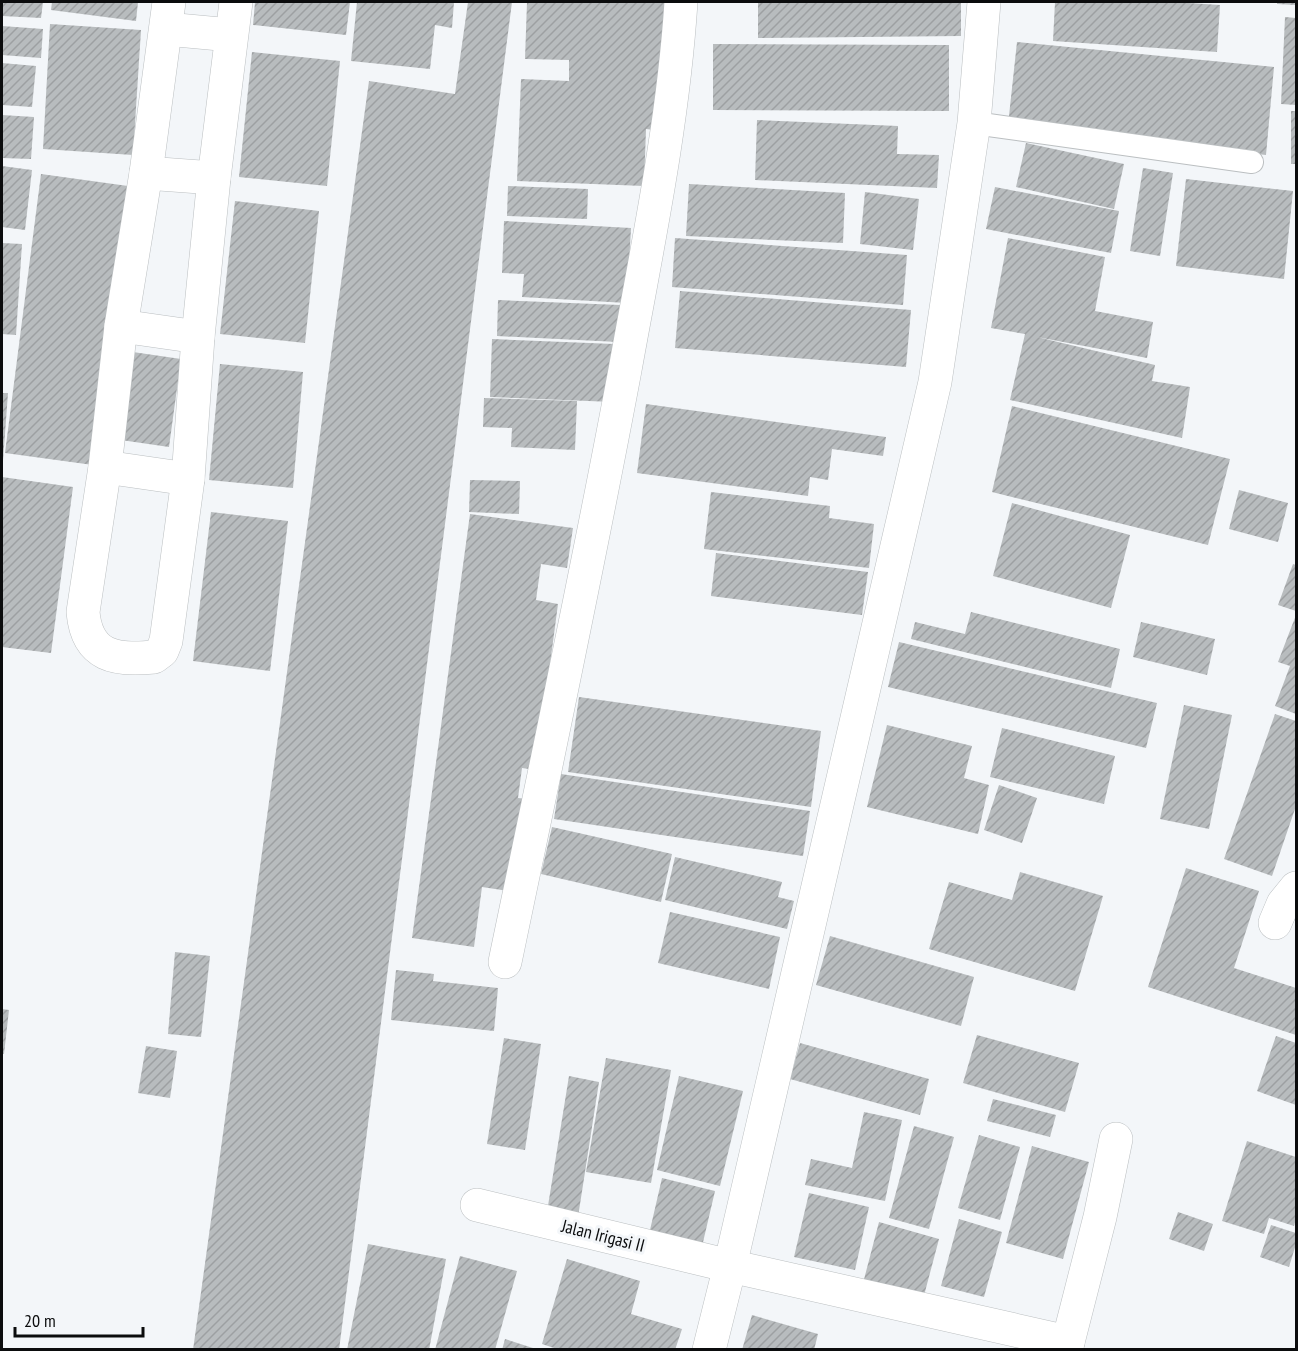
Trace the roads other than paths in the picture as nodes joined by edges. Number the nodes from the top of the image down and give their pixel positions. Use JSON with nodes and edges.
{"nodes":[{"id":1,"x":236,"y":2,"type":"edge"},
{"id":2,"x":681,"y":2,"type":"edge"},
{"id":3,"x":984,"y":2,"type":"edge"},
{"id":4,"x":167,"y":15,"type":"edge"},
{"id":5,"x":231,"y":35,"type":"junction"},
{"id":6,"x":974,"y":123,"type":"junction"},
{"id":7,"x":1252,"y":162,"type":"dead end"},
{"id":8,"x":146,"y":173,"type":"junction"},
{"id":9,"x":214,"y":178,"type":"junction"},
{"id":10,"x":121,"y":326,"type":"junction"},
{"id":11,"x":198,"y":337,"type":"junction"},
{"id":12,"x":105,"y":467,"type":"junction"},
{"id":13,"x":188,"y":479,"type":"junction"},
{"id":14,"x":1296,"y":888,"type":"edge"},
{"id":15,"x":1275,"y":923,"type":"dead end"},
{"id":16,"x":505,"y":962,"type":"dead end"},
{"id":17,"x":1116,"y":1139,"type":"dead end"},
{"id":18,"x":477,"y":1205,"type":"dead end"},
{"id":19,"x":730,"y":1266,"type":"junction"},
{"id":20,"x":1067,"y":1346,"type":"edge"},
{"id":21,"x":709,"y":1350,"type":"edge"}],
"edges":[{"from":1,"to":5,"type":"street"},
{"from":2,"to":16,"type":"street"},
{"from":3,"to":6,"type":"street"},
{"from":4,"to":5,"type":"street"},
{"from":4,"to":8,"type":"street"},
{"from":5,"to":9,"type":"street"},
{"from":6,"to":7,"type":"lane"},
{"from":6,"to":19,"type":"street"},
{"from":8,"to":9,"type":"street"},
{"from":8,"to":10,"type":"street"},
{"from":9,"to":11,"type":"street"},
{"from":10,"to":11,"type":"street"},
{"from":10,"to":12,"type":"street"},
{"from":11,"to":13,"type":"street"},
{"from":12,"to":13,"type":"street"},
{"from":12,"to":13,"type":"street"},
{"from":14,"to":15,"type":"street"},
{"from":17,"to":20,"type":"street"},
{"from":18,"to":19,"type":"street","name":"Jalan Irigasi II"},
{"from":19,"to":20,"type":"street","name":"Jalan Irigasi II"},
{"from":19,"to":21,"type":"street"}]}
